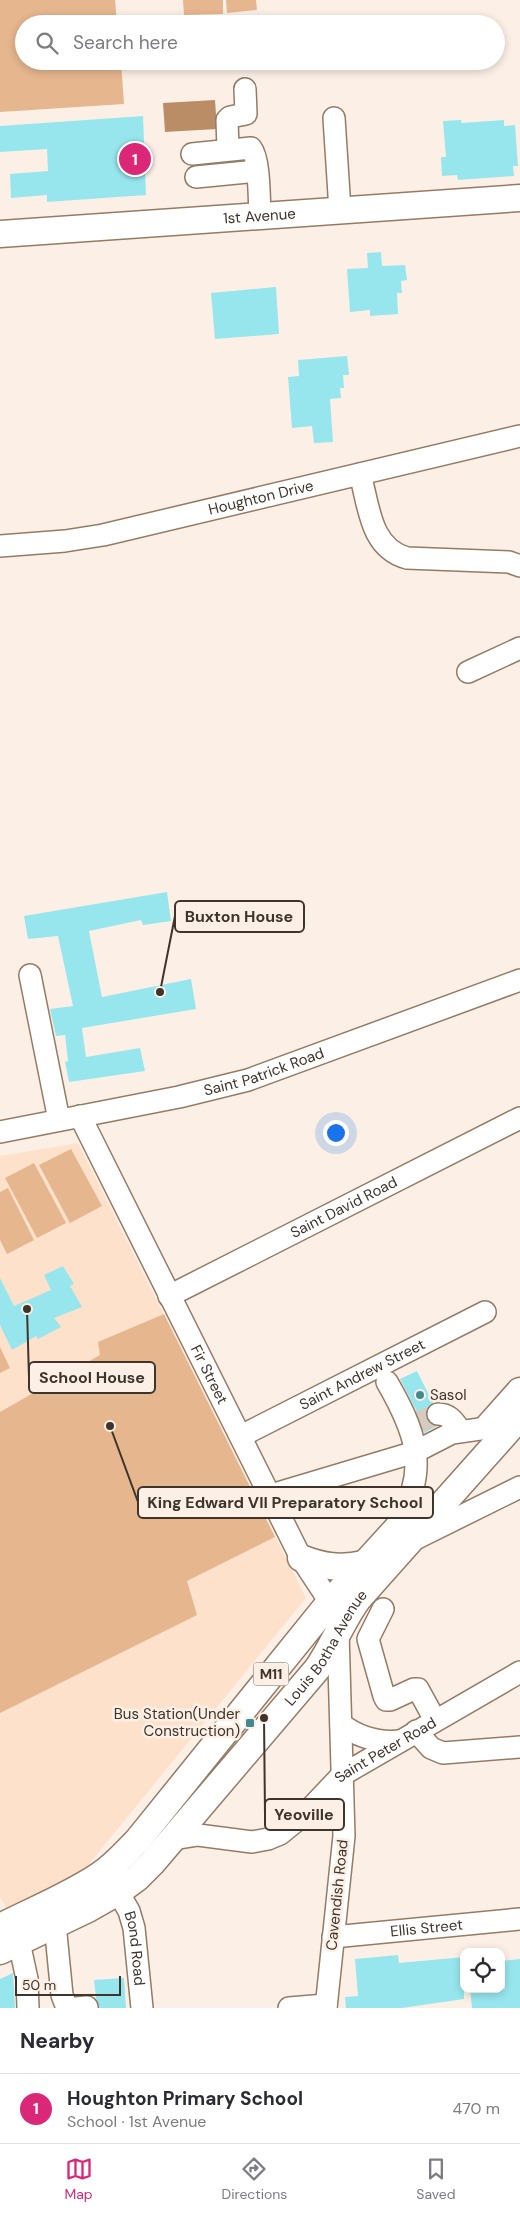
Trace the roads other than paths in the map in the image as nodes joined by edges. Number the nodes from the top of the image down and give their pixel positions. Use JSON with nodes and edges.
{"nodes":[{"id":1,"x":245,"y":89,"type":"dead end"},
{"id":2,"x":334,"y":118,"type":"dead end"},
{"id":3,"x":228,"y":150,"type":"junction"},
{"id":4,"x":192,"y":154,"type":"dead end"},
{"id":5,"x":257,"y":170,"type":"junction"},
{"id":6,"x":196,"y":177,"type":"dead end"},
{"id":7,"x":520,"y":198,"type":"edge"},
{"id":8,"x":340,"y":210,"type":"junction"},
{"id":9,"x":260,"y":215,"type":"junction"},
{"id":10,"x":0,"y":234,"type":"edge"},
{"id":11,"x":520,"y":436,"type":"edge"},
{"id":12,"x":360,"y":474,"type":"junction"},
{"id":13,"x":0,"y":546,"type":"edge"},
{"id":14,"x":520,"y":566,"type":"edge"},
{"id":15,"x":520,"y":648,"type":"edge"},
{"id":16,"x":468,"y":672,"type":"dead end"},
{"id":17,"x":30,"y":975,"type":"dead end"},
{"id":18,"x":520,"y":980,"type":"edge"},
{"id":19,"x":80,"y":1116,"type":"junction"},
{"id":20,"x":520,"y":1118,"type":"edge"},
{"id":21,"x":59,"y":1120,"type":"junction"},
{"id":22,"x":0,"y":1132,"type":"edge"},
{"id":23,"x":170,"y":1296,"type":"junction"},
{"id":24,"x":485,"y":1312,"type":"dead end"},
{"id":25,"x":387,"y":1382,"type":"dead end"},
{"id":26,"x":520,"y":1391,"type":"edge"},
{"id":27,"x":438,"y":1414,"type":"dead end"},
{"id":28,"x":520,"y":1417,"type":"edge"},
{"id":29,"x":487,"y":1428,"type":"junction"},
{"id":30,"x":461,"y":1430,"type":"junction"},
{"id":31,"x":241,"y":1436,"type":"junction"},
{"id":32,"x":416,"y":1452,"type":"junction"},
{"id":33,"x":520,"y":1486,"type":"edge"},
{"id":34,"x":271,"y":1495,"type":"junction"},
{"id":35,"x":399,"y":1541,"type":"junction"},
{"id":36,"x":301,"y":1558,"type":"junction"},
{"id":37,"x":364,"y":1564,"type":"junction"},
{"id":38,"x":330,"y":1602,"type":"junction"},
{"id":39,"x":383,"y":1609,"type":"dead end"},
{"id":40,"x":338,"y":1632,"type":"junction"},
{"id":41,"x":520,"y":1672,"type":"edge"},
{"id":42,"x":435,"y":1720,"type":"junction"},
{"id":43,"x":341,"y":1724,"type":"junction"},
{"id":44,"x":408,"y":1736,"type":"junction"},
{"id":45,"x":520,"y":1747,"type":"edge"},
{"id":46,"x":342,"y":1775,"type":"junction"},
{"id":47,"x":307,"y":1812,"type":"junction"},
{"id":48,"x":344,"y":1836,"type":"junction"},
{"id":49,"x":172,"y":1839,"type":"junction"},
{"id":50,"x":118,"y":1892,"type":"junction"},
{"id":51,"x":520,"y":1919,"type":"edge"},
{"id":52,"x":55,"y":1924,"type":"junction"},
{"id":53,"x":333,"y":1937,"type":"junction"},
{"id":54,"x":6,"y":1940,"type":"edge"},
{"id":55,"x":326,"y":2006,"type":"edge"},
{"id":56,"x":28,"y":2008,"type":"edge"},
{"id":57,"x":77,"y":2008,"type":"edge"},
{"id":58,"x":142,"y":2008,"type":"edge"},
{"id":59,"x":289,"y":2008,"type":"edge"}],
"edges":[{"from":1,"to":3,"type":"street"},
{"from":2,"to":8,"type":"street"},
{"from":3,"to":4,"type":"street"},
{"from":3,"to":5,"type":"street"},
{"from":5,"to":6,"type":"street"},
{"from":5,"to":9,"type":"street"},
{"from":7,"to":8,"type":"main road","name":"1st Avenue"},
{"from":8,"to":9,"type":"main road","name":"1st Avenue"},
{"from":9,"to":10,"type":"main road","name":"1st Avenue"},
{"from":11,"to":12,"type":"street","name":"Houghton Drive"},
{"from":12,"to":13,"type":"street","name":"Houghton Drive"},
{"from":12,"to":14,"type":"street"},
{"from":15,"to":16,"type":"street"},
{"from":17,"to":21,"type":"street"},
{"from":18,"to":19,"type":"street","name":"Saint Patrick Road"},
{"from":19,"to":21,"type":"street","name":"Saint Patrick Road"},
{"from":19,"to":23,"type":"street","name":"Fir Street"},
{"from":20,"to":23,"type":"street","name":"Saint David Road"},
{"from":21,"to":22,"type":"street","name":"Saint Patrick Road"},
{"from":23,"to":31,"type":"street","name":"Fir Street"},
{"from":24,"to":31,"type":"street","name":"Saint Andrew Street"},
{"from":25,"to":32,"type":"street"},
{"from":26,"to":29,"type":"main road","name":"Louis Botha Avenue","number":"M11"},
{"from":27,"to":30,"type":"street"},
{"from":28,"to":35,"type":"main road","name":"Louis Botha Avenue","number":"M11"},
{"from":29,"to":30,"type":"street"},
{"from":29,"to":35,"type":"main road","name":"Louis Botha Avenue","number":"M11"},
{"from":30,"to":32,"type":"street"},
{"from":31,"to":34,"type":"street","name":"Fir Street"},
{"from":32,"to":34,"type":"street"},
{"from":32,"to":35,"type":"street"},
{"from":33,"to":35,"type":"street"},
{"from":34,"to":36,"type":"street","name":"Fir Street"},
{"from":35,"to":37,"type":"main road","name":"Louis Botha Avenue","number":"M11"},
{"from":35,"to":40,"type":"main road","name":"Louis Botha Avenue","number":"M11"},
{"from":36,"to":37,"type":"main road"},
{"from":36,"to":38,"type":"street","name":"Fir Street"},
{"from":37,"to":38,"type":"main road","name":"Louis Botha Avenue","number":"M11"},
{"from":38,"to":40,"type":"street","name":"Fir Street"},
{"from":38,"to":54,"type":"main road","name":"Louis Botha Avenue","number":"M11"},
{"from":39,"to":42,"type":"street"},
{"from":40,"to":43,"type":"street","name":"Cavendish Road"},
{"from":40,"to":49,"type":"main road","name":"Louis Botha Avenue","number":"M11"},
{"from":41,"to":42,"type":"street","name":"Saint Peter Road"},
{"from":42,"to":44,"type":"street","name":"Saint Peter Road"},
{"from":43,"to":44,"type":"street"},
{"from":43,"to":46,"type":"street","name":"Cavendish Road"},
{"from":44,"to":45,"type":"street"},
{"from":44,"to":46,"type":"street","name":"Saint Peter Road"},
{"from":46,"to":47,"type":"street","name":"Saint Peter Road"},
{"from":46,"to":48,"type":"street","name":"Cavendish Road"},
{"from":47,"to":48,"type":"street"},
{"from":47,"to":49,"type":"street","name":"Saint Peter Road"},
{"from":48,"to":53,"type":"street","name":"Cavendish Road"},
{"from":49,"to":50,"type":"main road","name":"Louis Botha Avenue","number":"M11"},
{"from":50,"to":52,"type":"main road","name":"Louis Botha Avenue","number":"M11"},
{"from":50,"to":58,"type":"street","name":"Bond Road"},
{"from":51,"to":53,"type":"street","name":"Ellis Street"},
{"from":52,"to":54,"type":"main road","name":"Louis Botha Avenue","number":"M11"},
{"from":52,"to":57,"type":"street"},
{"from":53,"to":55,"type":"street","name":"Cavendish Road"},
{"from":54,"to":56,"type":"street"},
{"from":55,"to":59,"type":"street"}]}
